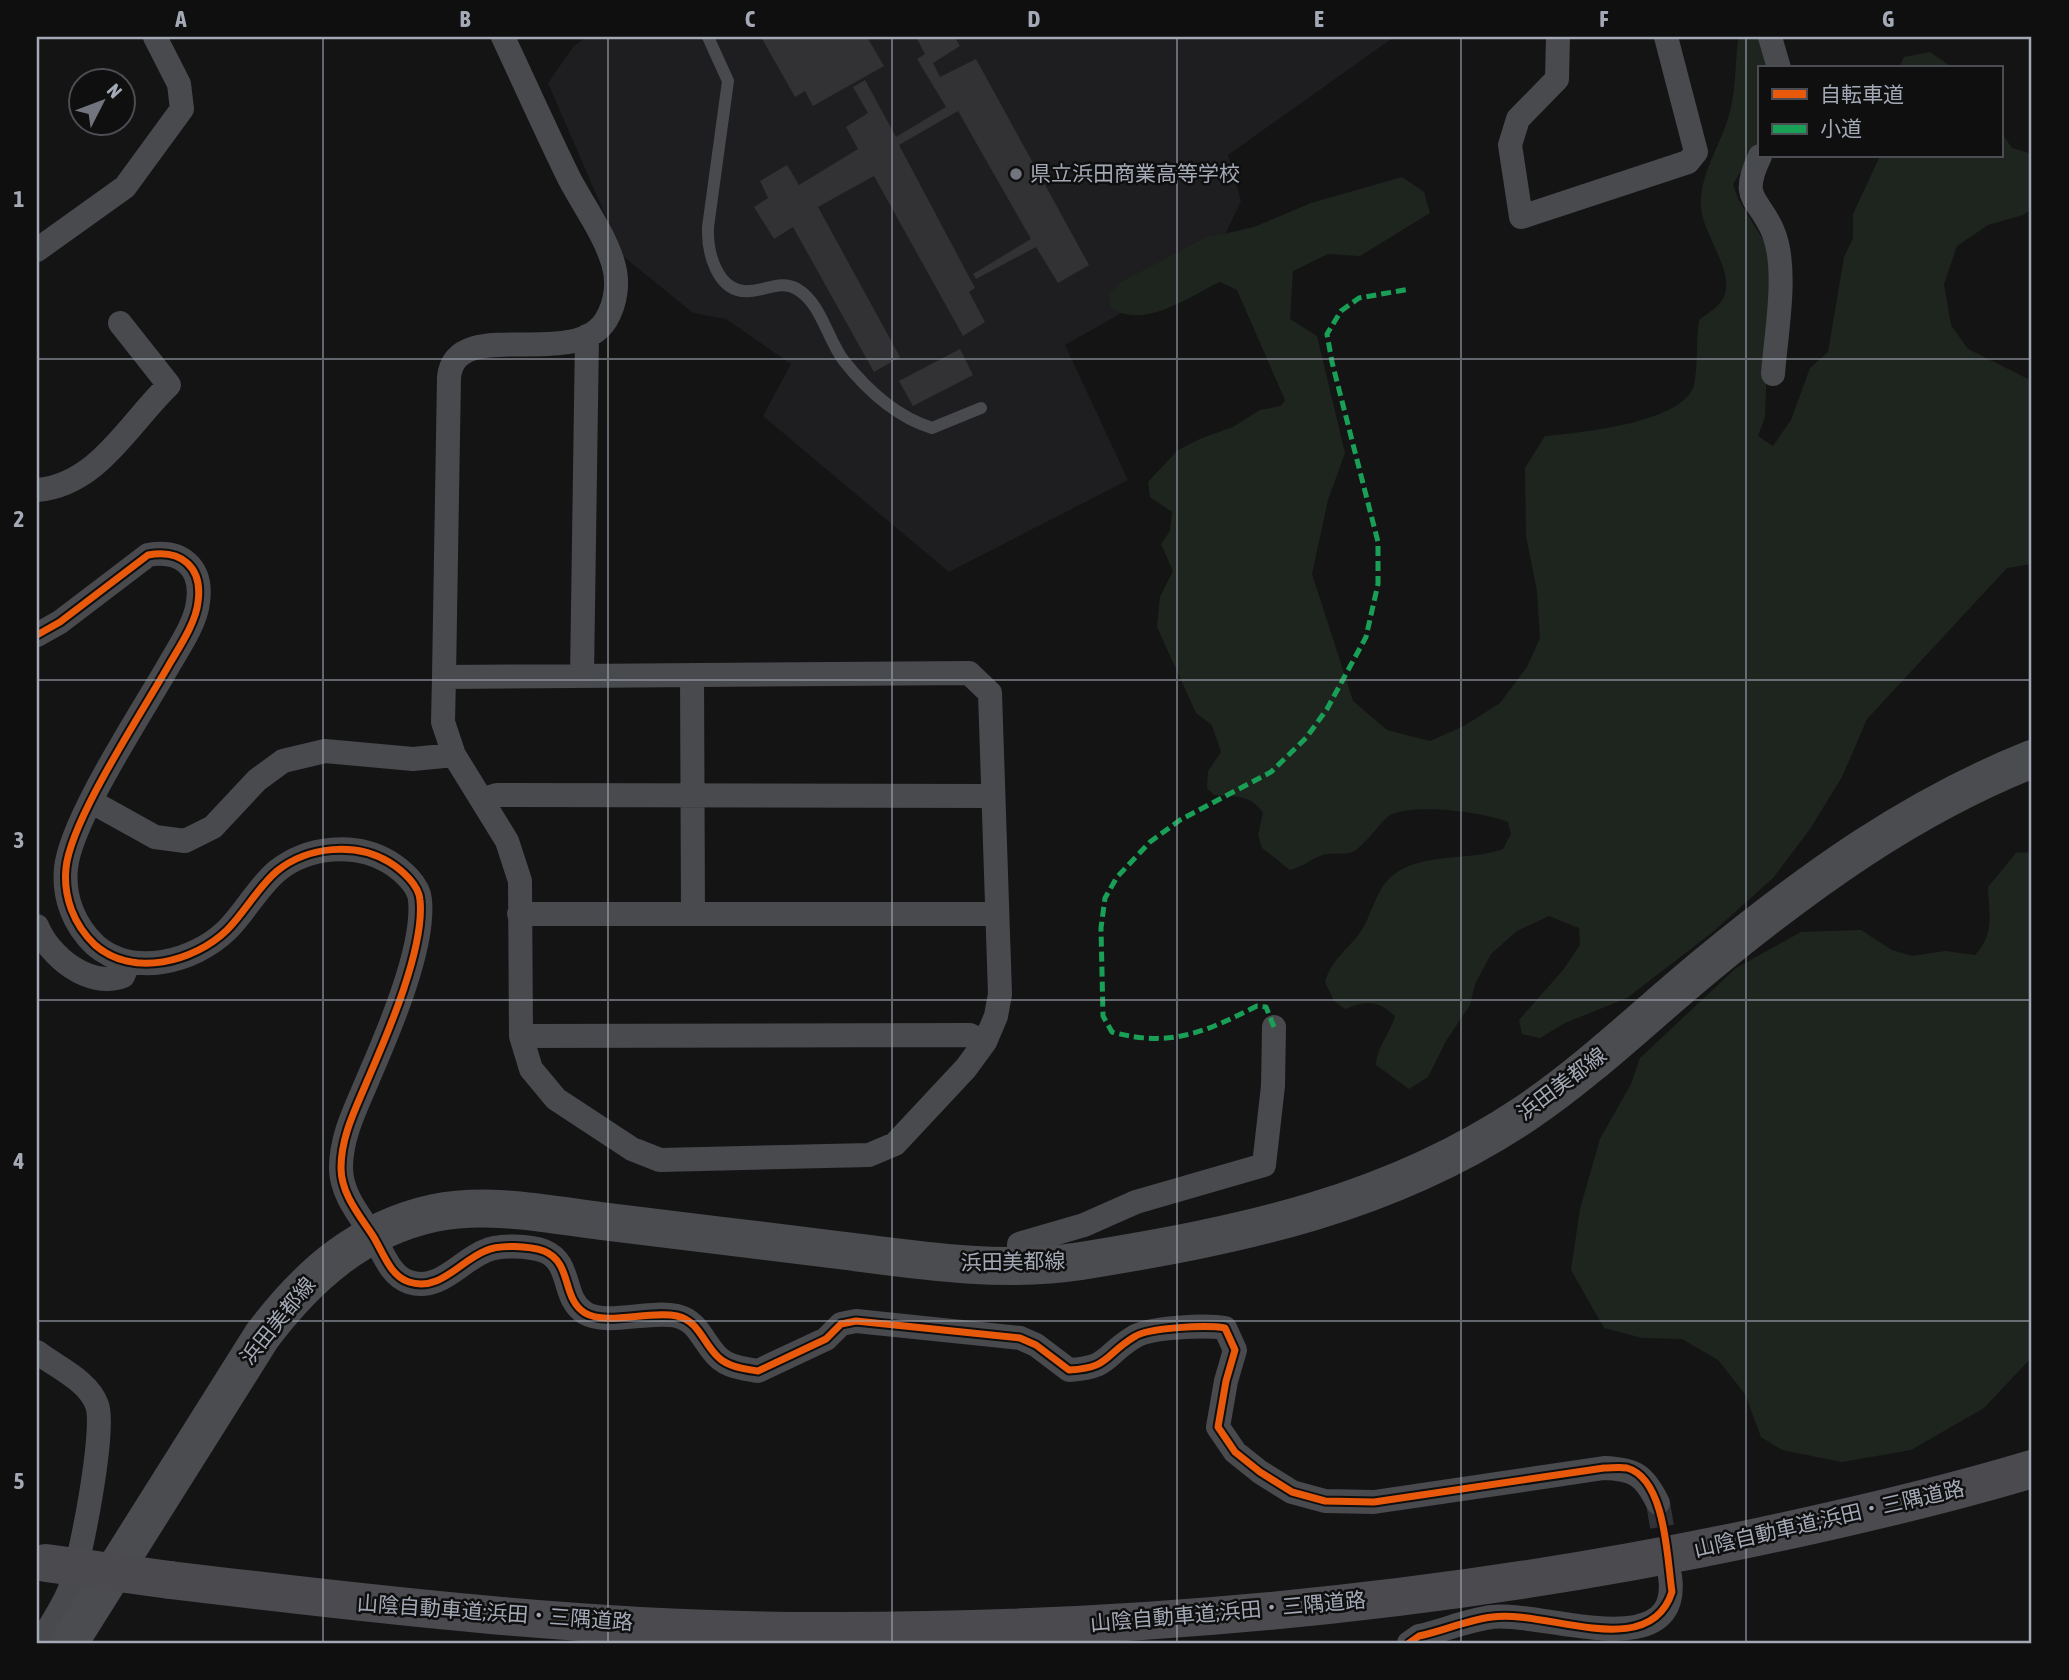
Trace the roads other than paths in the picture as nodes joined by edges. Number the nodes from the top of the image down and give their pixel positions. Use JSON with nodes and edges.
{"nodes":[{"id":1,"x":155,"y":37,"type":"edge"},
{"id":2,"x":503,"y":37,"type":"edge"},
{"id":3,"x":708,"y":37,"type":"edge"},
{"id":4,"x":1559,"y":37,"type":"edge"},
{"id":5,"x":1666,"y":37,"type":"edge"},
{"id":6,"x":1770,"y":37,"type":"edge"},
{"id":7,"x":1778,"y":66,"type":"edge"},
{"id":8,"x":1759,"y":158,"type":"edge"},
{"id":9,"x":37,"y":250,"type":"edge"},
{"id":10,"x":120,"y":323,"type":"dead end"},
{"id":11,"x":587,"y":336,"type":"junction"},
{"id":12,"x":1773,"y":373,"type":"dead end"},
{"id":13,"x":981,"y":408,"type":"dead end"},
{"id":14,"x":37,"y":490,"type":"edge"},
{"id":15,"x":37,"y":635,"type":"edge"},
{"id":16,"x":692,"y":675,"type":"junction"},
{"id":17,"x":582,"y":676,"type":"junction"},
{"id":18,"x":444,"y":677,"type":"junction"},
{"id":19,"x":454,"y":755,"type":"junction"},
{"id":20,"x":2032,"y":759,"type":"edge"},
{"id":21,"x":693,"y":794,"type":"junction"},
{"id":22,"x":992,"y":796,"type":"junction"},
{"id":23,"x":484,"y":799,"type":"junction"},
{"id":24,"x":92,"y":802,"type":"junction"},
{"id":25,"x":520,"y":914,"type":"junction"},
{"id":26,"x":693,"y":914,"type":"junction"},
{"id":27,"x":997,"y":914,"type":"junction"},
{"id":28,"x":37,"y":926,"type":"edge"},
{"id":29,"x":128,"y":962,"type":"junction"},
{"id":30,"x":1274,"y":1027,"type":"dead end"},
{"id":31,"x":520,"y":1036,"type":"junction"},
{"id":32,"x":985,"y":1042,"type":"junction"},
{"id":33,"x":372,"y":1235,"type":"junction"},
{"id":34,"x":1019,"y":1266,"type":"junction"},
{"id":35,"x":37,"y":1352,"type":"edge"},
{"id":36,"x":2032,"y":1469,"type":"edge"},
{"id":37,"x":1658,"y":1503,"type":"tunnel mouth"},
{"id":38,"x":41,"y":1562,"type":"edge"},
{"id":39,"x":1670,"y":1576,"type":"tunnel mouth"},
{"id":40,"x":41,"y":1643,"type":"edge"},
{"id":41,"x":69,"y":1643,"type":"edge"},
{"id":42,"x":1409,"y":1643,"type":"edge"}],
"edges":[{"from":1,"to":9,"type":"street"},
{"from":2,"to":11,"type":"street"},
{"from":3,"to":13,"type":"lane"},
{"from":4,"to":5,"type":"street"},
{"from":6,"to":7,"type":"street"},
{"from":8,"to":12,"type":"street"},
{"from":10,"to":14,"type":"street"},
{"from":11,"to":17,"type":"street"},
{"from":11,"to":18,"type":"street"},
{"from":15,"to":24,"type":"street"},
{"from":16,"to":17,"type":"street"},
{"from":16,"to":21,"type":"street"},
{"from":16,"to":22,"type":"street"},
{"from":17,"to":18,"type":"street"},
{"from":18,"to":19,"type":"street"},
{"from":19,"to":23,"type":"street"},
{"from":19,"to":24,"type":"street"},
{"from":20,"to":34,"type":"main road","name":"浜田美都線"},
{"from":21,"to":22,"type":"street"},
{"from":21,"to":23,"type":"street"},
{"from":21,"to":26,"type":"street"},
{"from":22,"to":27,"type":"street"},
{"from":23,"to":25,"type":"street"},
{"from":24,"to":29,"type":"street"},
{"from":25,"to":26,"type":"street"},
{"from":25,"to":31,"type":"street"},
{"from":26,"to":27,"type":"street"},
{"from":27,"to":32,"type":"street"},
{"from":28,"to":29,"type":"street"},
{"from":29,"to":33,"type":"street"},
{"from":30,"to":34,"type":"street"},
{"from":31,"to":32,"type":"street"},
{"from":31,"to":32,"type":"street"},
{"from":33,"to":34,"type":"main road","name":"浜田美都線"},
{"from":33,"to":37,"type":"street"},
{"from":33,"to":41,"type":"main road","name":"浜田美都線"},
{"from":35,"to":40,"type":"street"},
{"from":36,"to":38,"type":"highway","name":"山陰自動車道;浜田・三隅道路","bridge":true},
{"from":39,"to":42,"type":"street"}]}
